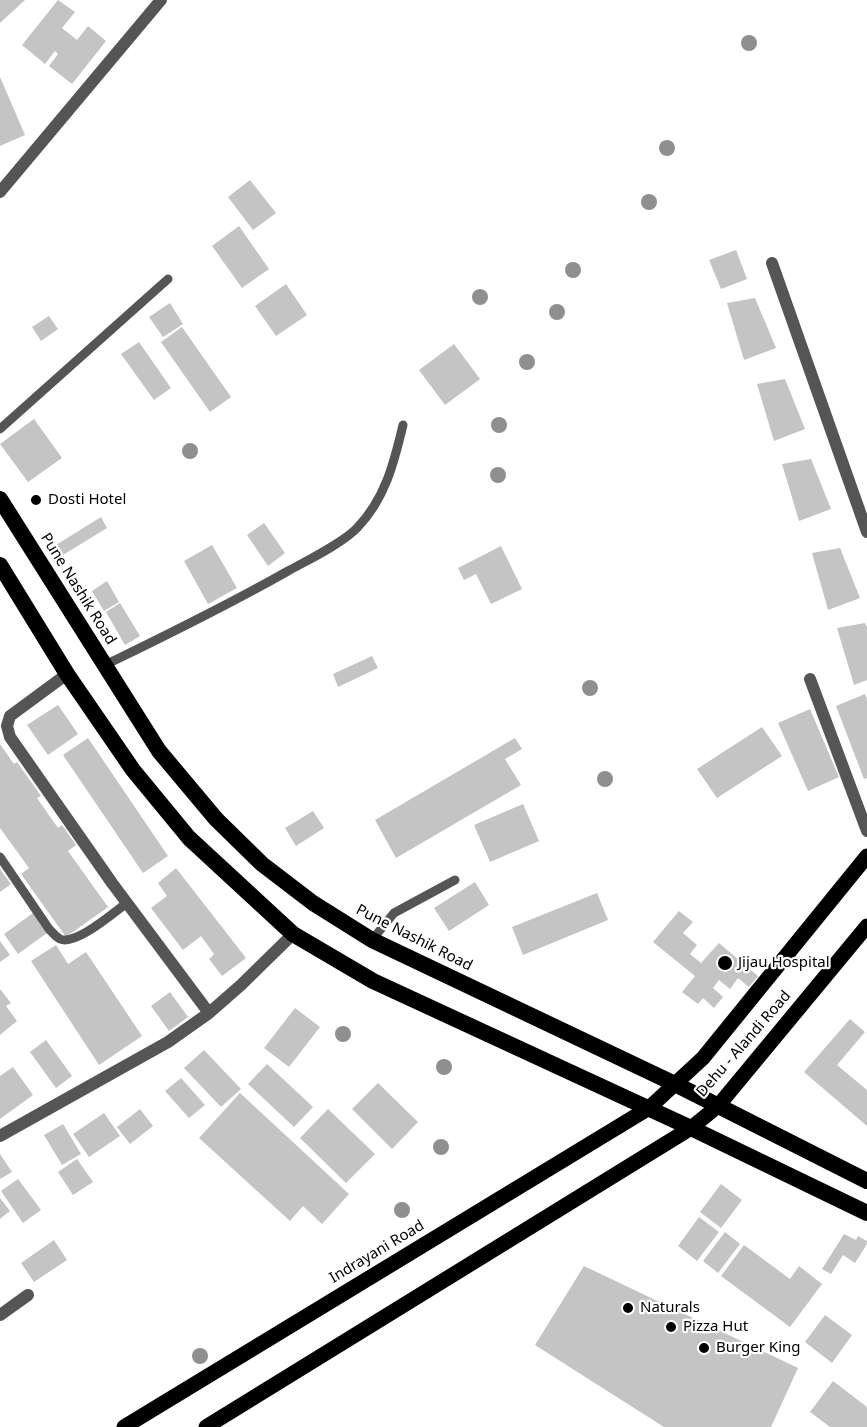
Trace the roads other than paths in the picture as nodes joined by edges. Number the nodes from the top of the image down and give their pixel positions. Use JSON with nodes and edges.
{"nodes":[{"id":1,"x":161,"y":0,"type":"edge"},
{"id":2,"x":0,"y":192,"type":"edge"},
{"id":3,"x":772,"y":263,"type":"dead end"},
{"id":4,"x":168,"y":279,"type":"dead end"},
{"id":5,"x":403,"y":426,"type":"dead end"},
{"id":6,"x":0,"y":429,"type":"edge"},
{"id":7,"x":0,"y":499,"type":"edge"},
{"id":8,"x":867,"y":532,"type":"edge"},
{"id":9,"x":0,"y":565,"type":"edge"},
{"id":10,"x":105,"y":664,"type":"junction"},
{"id":11,"x":67,"y":674,"type":"junction"},
{"id":12,"x":810,"y":679,"type":"dead end"},
{"id":13,"x":5,"y":719,"type":"edge"},
{"id":14,"x":867,"y":831,"type":"edge"},
{"id":15,"x":0,"y":856,"type":"edge"},
{"id":16,"x":867,"y":856,"type":"edge"},
{"id":17,"x":455,"y":880,"type":"dead end"},
{"id":18,"x":127,"y":903,"type":"junction"},
{"id":19,"x":867,"y":926,"type":"edge"},
{"id":20,"x":293,"y":934,"type":"junction"},
{"id":21,"x":372,"y":940,"type":"junction"},
{"id":22,"x":209,"y":1013,"type":"junction"},
{"id":23,"x":675,"y":1084,"type":"junction"},
{"id":24,"x":718,"y":1106,"type":"junction"},
{"id":25,"x":649,"y":1108,"type":"junction"},
{"id":26,"x":691,"y":1128,"type":"junction"},
{"id":27,"x":0,"y":1136,"type":"edge"},
{"id":28,"x":866,"y":1179,"type":"edge"},
{"id":29,"x":867,"y":1214,"type":"edge"},
{"id":30,"x":28,"y":1295,"type":"dead end"},
{"id":31,"x":0,"y":1315,"type":"edge"},
{"id":32,"x":124,"y":1427,"type":"edge"},
{"id":33,"x":206,"y":1427,"type":"edge"}],
"edges":[{"from":1,"to":2,"type":"street"},
{"from":3,"to":8,"type":"street"},
{"from":4,"to":6,"type":"lane"},
{"from":5,"to":10,"type":"lane"},
{"from":7,"to":10,"type":"highway","name":"Pune Nashik Road"},
{"from":9,"to":11,"type":"highway"},
{"from":10,"to":21,"type":"highway","name":"Pune Nashik Road"},
{"from":11,"to":13,"type":"street"},
{"from":11,"to":20,"type":"highway"},
{"from":12,"to":14,"type":"street"},
{"from":13,"to":18,"type":"street"},
{"from":15,"to":18,"type":"lane"},
{"from":16,"to":23,"type":"main road","name":"Dehu - Alandi Road"},
{"from":17,"to":21,"type":"lane"},
{"from":18,"to":22,"type":"street"},
{"from":19,"to":24,"type":"main road","name":"Dehu - Alandi Road"},
{"from":20,"to":22,"type":"street"},
{"from":20,"to":25,"type":"highway"},
{"from":21,"to":23,"type":"highway","name":"Pune Nashik Road"},
{"from":22,"to":27,"type":"street"},
{"from":23,"to":24,"type":"highway","name":"Pune Nashik Road"},
{"from":23,"to":25,"type":"main road","name":"Dehu - Alandi Road"},
{"from":24,"to":26,"type":"main road","name":"Dehu - Alandi Road"},
{"from":24,"to":28,"type":"highway","name":"Pune Nashik Road"},
{"from":25,"to":26,"type":"highway"},
{"from":25,"to":32,"type":"main road","name":"Indrayani Road"},
{"from":26,"to":29,"type":"highway"},
{"from":26,"to":33,"type":"main road"},
{"from":30,"to":31,"type":"street"}]}
